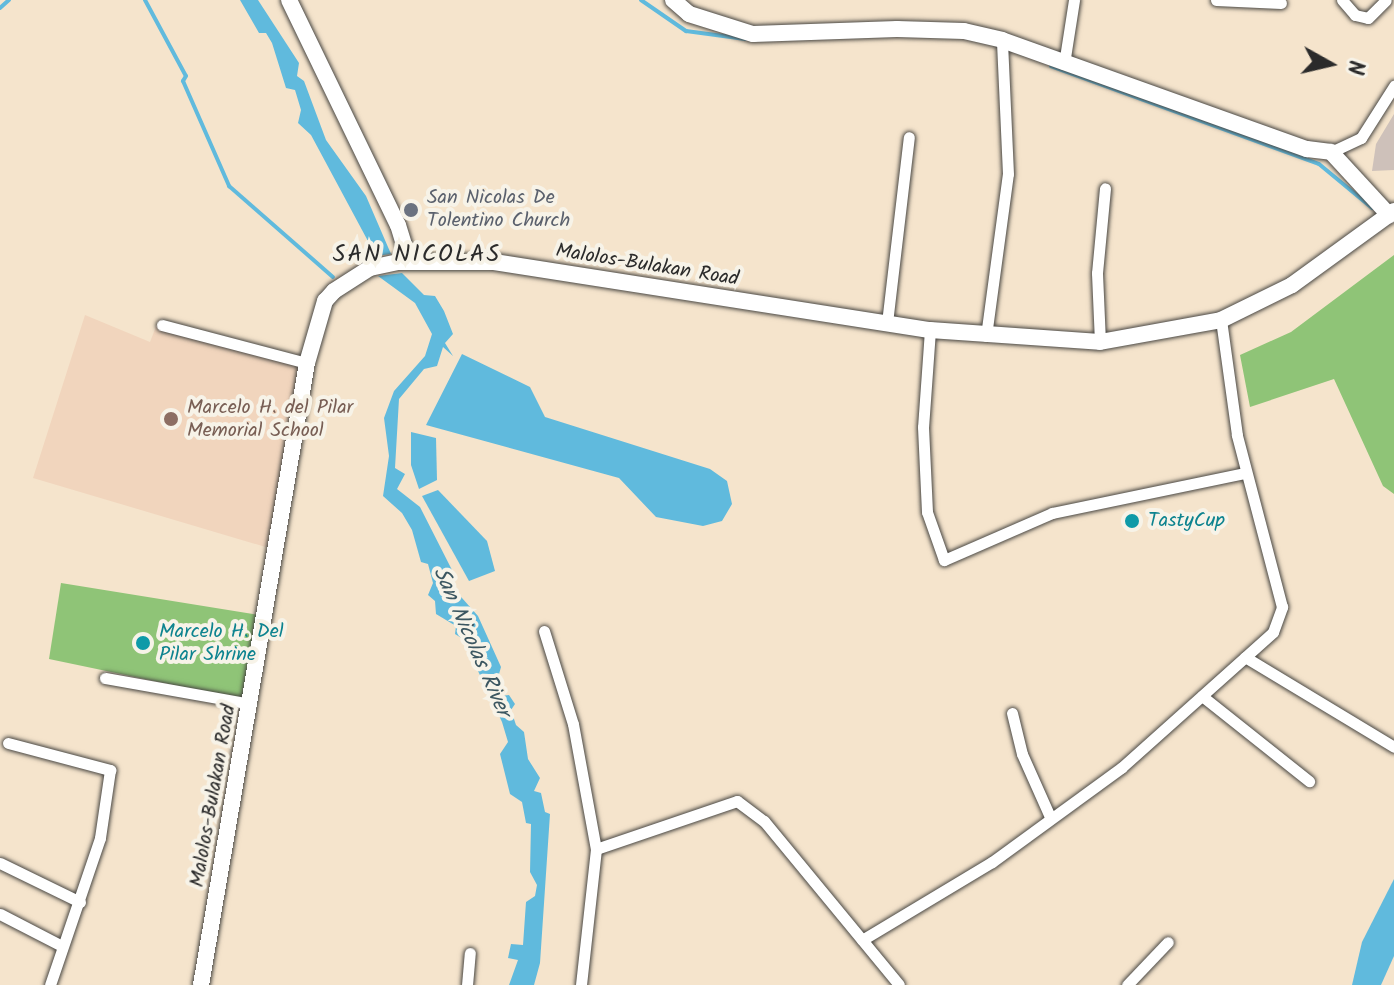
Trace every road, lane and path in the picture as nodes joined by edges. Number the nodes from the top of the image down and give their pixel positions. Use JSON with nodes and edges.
{"nodes":[{"id":1,"x":289,"y":0,"type":"edge"},
{"id":2,"x":673,"y":0,"type":"edge"},
{"id":3,"x":1074,"y":0,"type":"edge"},
{"id":4,"x":1216,"y":0,"type":"edge"},
{"id":5,"x":1342,"y":0,"type":"edge"},
{"id":6,"x":1386,"y":0,"type":"edge"},
{"id":7,"x":1281,"y":3,"type":"dead end"},
{"id":8,"x":1002,"y":40,"type":"junction"},
{"id":9,"x":1064,"y":64,"type":"junction"},
{"id":10,"x":1394,"y":86,"type":"edge"},
{"id":11,"x":909,"y":137,"type":"dead end"},
{"id":12,"x":1331,"y":152,"type":"junction"},
{"id":13,"x":1105,"y":188,"type":"dead end"},
{"id":14,"x":1392,"y":213,"type":"edge"},
{"id":15,"x":404,"y":261,"type":"junction"},
{"id":16,"x":1221,"y":320,"type":"junction"},
{"id":17,"x":887,"y":323,"type":"junction"},
{"id":18,"x":162,"y":325,"type":"dead end"},
{"id":19,"x":930,"y":330,"type":"junction"},
{"id":20,"x":986,"y":336,"type":"junction"},
{"id":21,"x":1100,"y":342,"type":"junction"},
{"id":22,"x":307,"y":363,"type":"junction"},
{"id":23,"x":1246,"y":473,"type":"junction"},
{"id":24,"x":544,"y":631,"type":"dead end"},
{"id":25,"x":1245,"y":657,"type":"junction"},
{"id":26,"x":105,"y":678,"type":"dead end"},
{"id":27,"x":1202,"y":696,"type":"junction"},
{"id":28,"x":251,"y":704,"type":"junction"},
{"id":29,"x":1012,"y":713,"type":"dead end"},
{"id":30,"x":8,"y":743,"type":"dead end"},
{"id":31,"x":1394,"y":747,"type":"edge"},
{"id":32,"x":1309,"y":781,"type":"dead end"},
{"id":33,"x":1050,"y":817,"type":"junction"},
{"id":34,"x":596,"y":849,"type":"junction"},
{"id":35,"x":0,"y":863,"type":"edge"},
{"id":36,"x":80,"y":902,"type":"junction"},
{"id":37,"x":0,"y":914,"type":"edge"},
{"id":38,"x":862,"y":940,"type":"junction"},
{"id":39,"x":1168,"y":942,"type":"dead end"},
{"id":40,"x":62,"y":946,"type":"junction"},
{"id":41,"x":470,"y":953,"type":"dead end"},
{"id":42,"x":50,"y":985,"type":"edge"},
{"id":43,"x":201,"y":985,"type":"edge"},
{"id":44,"x":467,"y":985,"type":"edge"},
{"id":45,"x":581,"y":985,"type":"edge"},
{"id":46,"x":899,"y":985,"type":"edge"},
{"id":47,"x":1127,"y":985,"type":"edge"}],
"edges":[{"from":1,"to":15,"type":"main road"},
{"from":2,"to":8,"type":"main road"},
{"from":3,"to":9,"type":"street"},
{"from":4,"to":7,"type":"street"},
{"from":5,"to":6,"type":"street"},
{"from":8,"to":9,"type":"main road"},
{"from":8,"to":20,"type":"street"},
{"from":9,"to":12,"type":"main road"},
{"from":10,"to":12,"type":"street"},
{"from":11,"to":17,"type":"street"},
{"from":12,"to":14,"type":"main road"},
{"from":13,"to":21,"type":"street"},
{"from":14,"to":16,"type":"main road","name":"Malolos-Bulakan Road"},
{"from":15,"to":17,"type":"main road","name":"Malolos-Bulakan Road"},
{"from":15,"to":22,"type":"main road","name":"Malolos-Bulakan Road"},
{"from":16,"to":21,"type":"main road","name":"Malolos-Bulakan Road"},
{"from":16,"to":23,"type":"street"},
{"from":17,"to":19,"type":"main road","name":"Malolos-Bulakan Road"},
{"from":18,"to":22,"type":"street"},
{"from":19,"to":20,"type":"main road","name":"Malolos-Bulakan Road"},
{"from":19,"to":23,"type":"street"},
{"from":20,"to":21,"type":"main road","name":"Malolos-Bulakan Road"},
{"from":22,"to":28,"type":"main road","name":"Malolos-Bulakan Road"},
{"from":23,"to":25,"type":"street"},
{"from":24,"to":34,"type":"street"},
{"from":25,"to":27,"type":"street"},
{"from":25,"to":31,"type":"street"},
{"from":26,"to":28,"type":"street"},
{"from":27,"to":32,"type":"street"},
{"from":27,"to":33,"type":"street"},
{"from":28,"to":43,"type":"main road","name":"Malolos-Bulakan Road"},
{"from":29,"to":33,"type":"street"},
{"from":30,"to":36,"type":"street"},
{"from":33,"to":38,"type":"street"},
{"from":34,"to":38,"type":"street"},
{"from":34,"to":45,"type":"street"},
{"from":35,"to":36,"type":"street"},
{"from":36,"to":40,"type":"street"},
{"from":37,"to":40,"type":"street"},
{"from":38,"to":46,"type":"street"},
{"from":39,"to":47,"type":"street"},
{"from":40,"to":42,"type":"street"},
{"from":41,"to":44,"type":"street"}]}
